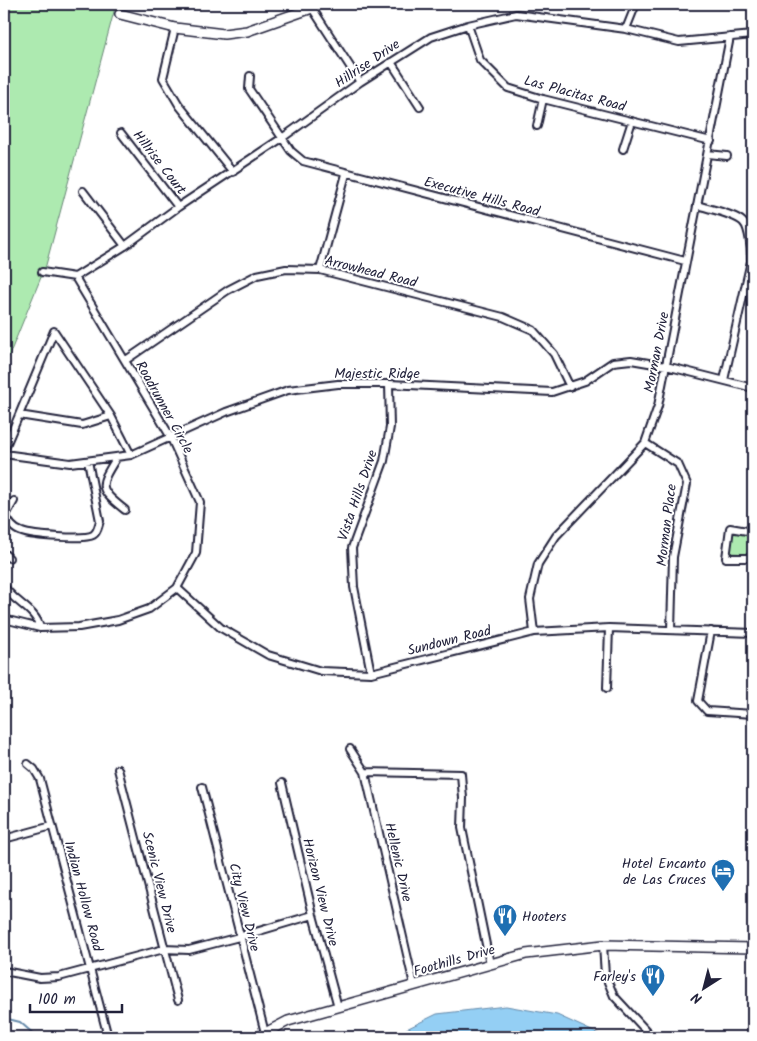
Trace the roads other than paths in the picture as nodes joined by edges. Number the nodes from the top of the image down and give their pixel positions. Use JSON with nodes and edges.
{"nodes":[{"id":1,"x":636,"y":4,"type":"edge"},
{"id":2,"x":314,"y":6,"type":"edge"},
{"id":3,"x":120,"y":14,"type":"dead end"},
{"id":4,"x":468,"y":25,"type":"junction"},
{"id":5,"x":175,"y":28,"type":"junction"},
{"id":6,"x":626,"y":29,"type":"junction"},
{"id":7,"x":753,"y":36,"type":"edge"},
{"id":8,"x":730,"y":37,"type":"junction"},
{"id":9,"x":391,"y":62,"type":"junction"},
{"id":10,"x":250,"y":76,"type":"dead end"},
{"id":11,"x":360,"y":82,"type":"junction"},
{"id":12,"x":543,"y":99,"type":"junction"},
{"id":13,"x":420,"y":107,"type":"dead end"},
{"id":14,"x":632,"y":121,"type":"junction"},
{"id":15,"x":537,"y":126,"type":"dead end"},
{"id":16,"x":121,"y":133,"type":"dead end"},
{"id":17,"x":282,"y":138,"type":"junction"},
{"id":18,"x":710,"y":141,"type":"junction"},
{"id":19,"x":623,"y":149,"type":"dead end"},
{"id":20,"x":708,"y":154,"type":"junction"},
{"id":21,"x":728,"y":156,"type":"dead end"},
{"id":22,"x":233,"y":172,"type":"junction"},
{"id":23,"x":346,"y":174,"type":"junction"},
{"id":24,"x":83,"y":191,"type":"dead end"},
{"id":25,"x":697,"y":205,"type":"junction"},
{"id":26,"x":178,"y":207,"type":"junction"},
{"id":27,"x":125,"y":246,"type":"junction"},
{"id":28,"x":685,"y":262,"type":"junction"},
{"id":29,"x":320,"y":270,"type":"junction"},
{"id":30,"x":42,"y":272,"type":"dead end"},
{"id":31,"x":74,"y":277,"type":"junction"},
{"id":32,"x":126,"y":360,"type":"junction"},
{"id":33,"x":666,"y":366,"type":"junction"},
{"id":34,"x":724,"y":380,"type":"junction"},
{"id":35,"x":389,"y":384,"type":"junction"},
{"id":36,"x":570,"y":387,"type":"junction"},
{"id":37,"x":753,"y":388,"type":"edge"},
{"id":38,"x":19,"y":415,"type":"junction"},
{"id":39,"x":112,"y":416,"type":"junction"},
{"id":40,"x":170,"y":436,"type":"junction"},
{"id":41,"x":645,"y":443,"type":"junction"},
{"id":42,"x":4,"y":452,"type":"edge"},
{"id":43,"x":131,"y":455,"type":"junction"},
{"id":44,"x":117,"y":457,"type":"junction"},
{"id":45,"x":88,"y":461,"type":"junction"},
{"id":46,"x":14,"y":501,"type":"dead end"},
{"id":47,"x":125,"y":510,"type":"dead end"},
{"id":48,"x":753,"y":532,"type":"edge"},
{"id":49,"x":753,"y":558,"type":"edge"},
{"id":50,"x":4,"y":586,"type":"edge"},
{"id":51,"x":177,"y":588,"type":"junction"},
{"id":52,"x":4,"y":619,"type":"edge"},
{"id":53,"x":40,"y":628,"type":"junction"},
{"id":54,"x":609,"y":628,"type":"junction"},
{"id":55,"x":671,"y":630,"type":"junction"},
{"id":56,"x":711,"y":631,"type":"junction"},
{"id":57,"x":534,"y":632,"type":"junction"},
{"id":58,"x":753,"y":633,"type":"edge"},
{"id":59,"x":371,"y":673,"type":"junction"},
{"id":60,"x":606,"y":688,"type":"dead end"},
{"id":61,"x":753,"y":714,"type":"edge"},
{"id":62,"x":350,"y":749,"type":"dead end"},
{"id":63,"x":28,"y":764,"type":"dead end"},
{"id":64,"x":118,"y":769,"type":"dead end"},
{"id":65,"x":365,"y":772,"type":"junction"},
{"id":66,"x":282,"y":783,"type":"dead end"},
{"id":67,"x":202,"y":787,"type":"dead end"},
{"id":68,"x":52,"y":826,"type":"junction"},
{"id":69,"x":4,"y":839,"type":"edge"},
{"id":70,"x":313,"y":915,"type":"junction"},
{"id":71,"x":239,"y":937,"type":"junction"},
{"id":72,"x":603,"y":945,"type":"junction"},
{"id":73,"x":753,"y":948,"type":"edge"},
{"id":74,"x":164,"y":949,"type":"junction"},
{"id":75,"x":490,"y":964,"type":"junction"},
{"id":76,"x":90,"y":969,"type":"junction"},
{"id":77,"x":4,"y":971,"type":"edge"},
{"id":78,"x":414,"y":986,"type":"junction"},
{"id":79,"x":178,"y":1000,"type":"dead end"},
{"id":80,"x":338,"y":1007,"type":"junction"},
{"id":81,"x":262,"y":1035,"type":"edge"},
{"id":82,"x":108,"y":1037,"type":"edge"},
{"id":83,"x":652,"y":1037,"type":"edge"}],
"edges":[{"from":1,"to":6,"type":"street"},
{"from":2,"to":5,"type":"street"},
{"from":2,"to":11,"type":"street"},
{"from":3,"to":5,"type":"street"},
{"from":4,"to":6,"type":"street","name":"Hillrise Drive"},
{"from":4,"to":9,"type":"street","name":"Hillrise Drive"},
{"from":4,"to":12,"type":"street","name":"Las Placitas Road"},
{"from":5,"to":22,"type":"street"},
{"from":6,"to":8,"type":"street","name":"Hillrise Drive"},
{"from":7,"to":8,"type":"street","name":"Hillrise Drive"},
{"from":8,"to":18,"type":"street","name":"Morman Drive"},
{"from":9,"to":11,"type":"street","name":"Hillrise Drive"},
{"from":9,"to":13,"type":"street"},
{"from":10,"to":17,"type":"street","name":"Executive Hills Road"},
{"from":11,"to":17,"type":"street","name":"Hillrise Drive"},
{"from":12,"to":14,"type":"street","name":"Las Placitas Road"},
{"from":12,"to":15,"type":"street"},
{"from":14,"to":18,"type":"street","name":"Las Placitas Road"},
{"from":14,"to":19,"type":"street"},
{"from":16,"to":26,"type":"street","name":"Hillrise Court"},
{"from":17,"to":22,"type":"street","name":"Hillrise Drive"},
{"from":17,"to":23,"type":"street","name":"Executive Hills Road"},
{"from":18,"to":20,"type":"street","name":"Morman Drive"},
{"from":20,"to":21,"type":"street"},
{"from":20,"to":25,"type":"street","name":"Morman Drive"},
{"from":22,"to":26,"type":"street","name":"Hillrise Drive"},
{"from":23,"to":28,"type":"street","name":"Executive Hills Road"},
{"from":23,"to":29,"type":"street"},
{"from":24,"to":27,"type":"street"},
{"from":25,"to":28,"type":"street","name":"Morman Drive"},
{"from":25,"to":34,"type":"street"},
{"from":26,"to":27,"type":"street","name":"Hillrise Drive"},
{"from":27,"to":31,"type":"street","name":"Hillrise Drive"},
{"from":28,"to":33,"type":"street","name":"Morman Drive"},
{"from":29,"to":32,"type":"street","name":"Arrowhead Road"},
{"from":29,"to":36,"type":"street","name":"Arrowhead Road"},
{"from":30,"to":31,"type":"street"},
{"from":31,"to":32,"type":"street","name":"Roadrunner Circle"},
{"from":32,"to":40,"type":"street","name":"Roadrunner Circle"},
{"from":33,"to":34,"type":"street","name":"Majestic Ridge"},
{"from":33,"to":36,"type":"street","name":"Majestic Ridge"},
{"from":33,"to":41,"type":"street","name":"Morman Drive"},
{"from":34,"to":37,"type":"street","name":"Majestic Ridge"},
{"from":35,"to":36,"type":"street","name":"Majestic Ridge"},
{"from":35,"to":40,"type":"street","name":"Majestic Ridge"},
{"from":35,"to":59,"type":"street","name":"Vista Hills Drive"},
{"from":38,"to":39,"type":"street"},
{"from":38,"to":39,"type":"street"},
{"from":38,"to":42,"type":"street"},
{"from":39,"to":43,"type":"street"},
{"from":40,"to":43,"type":"street","name":"Majestic Ridge"},
{"from":40,"to":51,"type":"street","name":"Roadrunner Circle"},
{"from":41,"to":55,"type":"street","name":"Morman Place"},
{"from":41,"to":57,"type":"street","name":"Morman Drive"},
{"from":42,"to":45,"type":"street","name":"Majestic Ridge"},
{"from":43,"to":44,"type":"street","name":"Majestic Ridge"},
{"from":44,"to":45,"type":"street","name":"Majestic Ridge"},
{"from":44,"to":47,"type":"street"},
{"from":45,"to":46,"type":"street"},
{"from":48,"to":49,"type":"street"},
{"from":50,"to":53,"type":"street"},
{"from":51,"to":53,"type":"street","name":"Roadrunner Circle"},
{"from":51,"to":59,"type":"street","name":"Sundown Road"},
{"from":52,"to":53,"type":"street","name":"Roadrunner Circle"},
{"from":54,"to":55,"type":"street","name":"Sundown Road"},
{"from":54,"to":57,"type":"street","name":"Sundown Road"},
{"from":54,"to":60,"type":"street"},
{"from":55,"to":56,"type":"street","name":"Sundown Road"},
{"from":56,"to":58,"type":"street","name":"Sundown Road"},
{"from":56,"to":61,"type":"street"},
{"from":57,"to":59,"type":"street","name":"Sundown Road"},
{"from":62,"to":65,"type":"street","name":"Hellenic Drive"},
{"from":63,"to":68,"type":"street","name":"Indian Hollow Road"},
{"from":64,"to":74,"type":"street","name":"Scenic View Drive"},
{"from":65,"to":75,"type":"street"},
{"from":65,"to":78,"type":"street","name":"Hellenic Drive"},
{"from":66,"to":70,"type":"street","name":"Horizon View Drive"},
{"from":67,"to":71,"type":"street","name":"City View Drive"},
{"from":68,"to":69,"type":"street"},
{"from":68,"to":76,"type":"street","name":"Indian Hollow Road"},
{"from":70,"to":71,"type":"street"},
{"from":70,"to":80,"type":"street","name":"Horizon View Drive"},
{"from":71,"to":74,"type":"street"},
{"from":71,"to":81,"type":"street","name":"City View Drive"},
{"from":72,"to":73,"type":"street","name":"Foothills Drive"},
{"from":72,"to":75,"type":"street","name":"Foothills Drive"},
{"from":72,"to":83,"type":"street"},
{"from":74,"to":76,"type":"street"},
{"from":74,"to":79,"type":"street","name":"Scenic View Drive"},
{"from":75,"to":78,"type":"street","name":"Foothills Drive"},
{"from":76,"to":77,"type":"street"},
{"from":76,"to":82,"type":"street","name":"Indian Hollow Road"},
{"from":78,"to":80,"type":"street","name":"Foothills Drive"},
{"from":80,"to":81,"type":"street","name":"Foothills Drive"}]}
